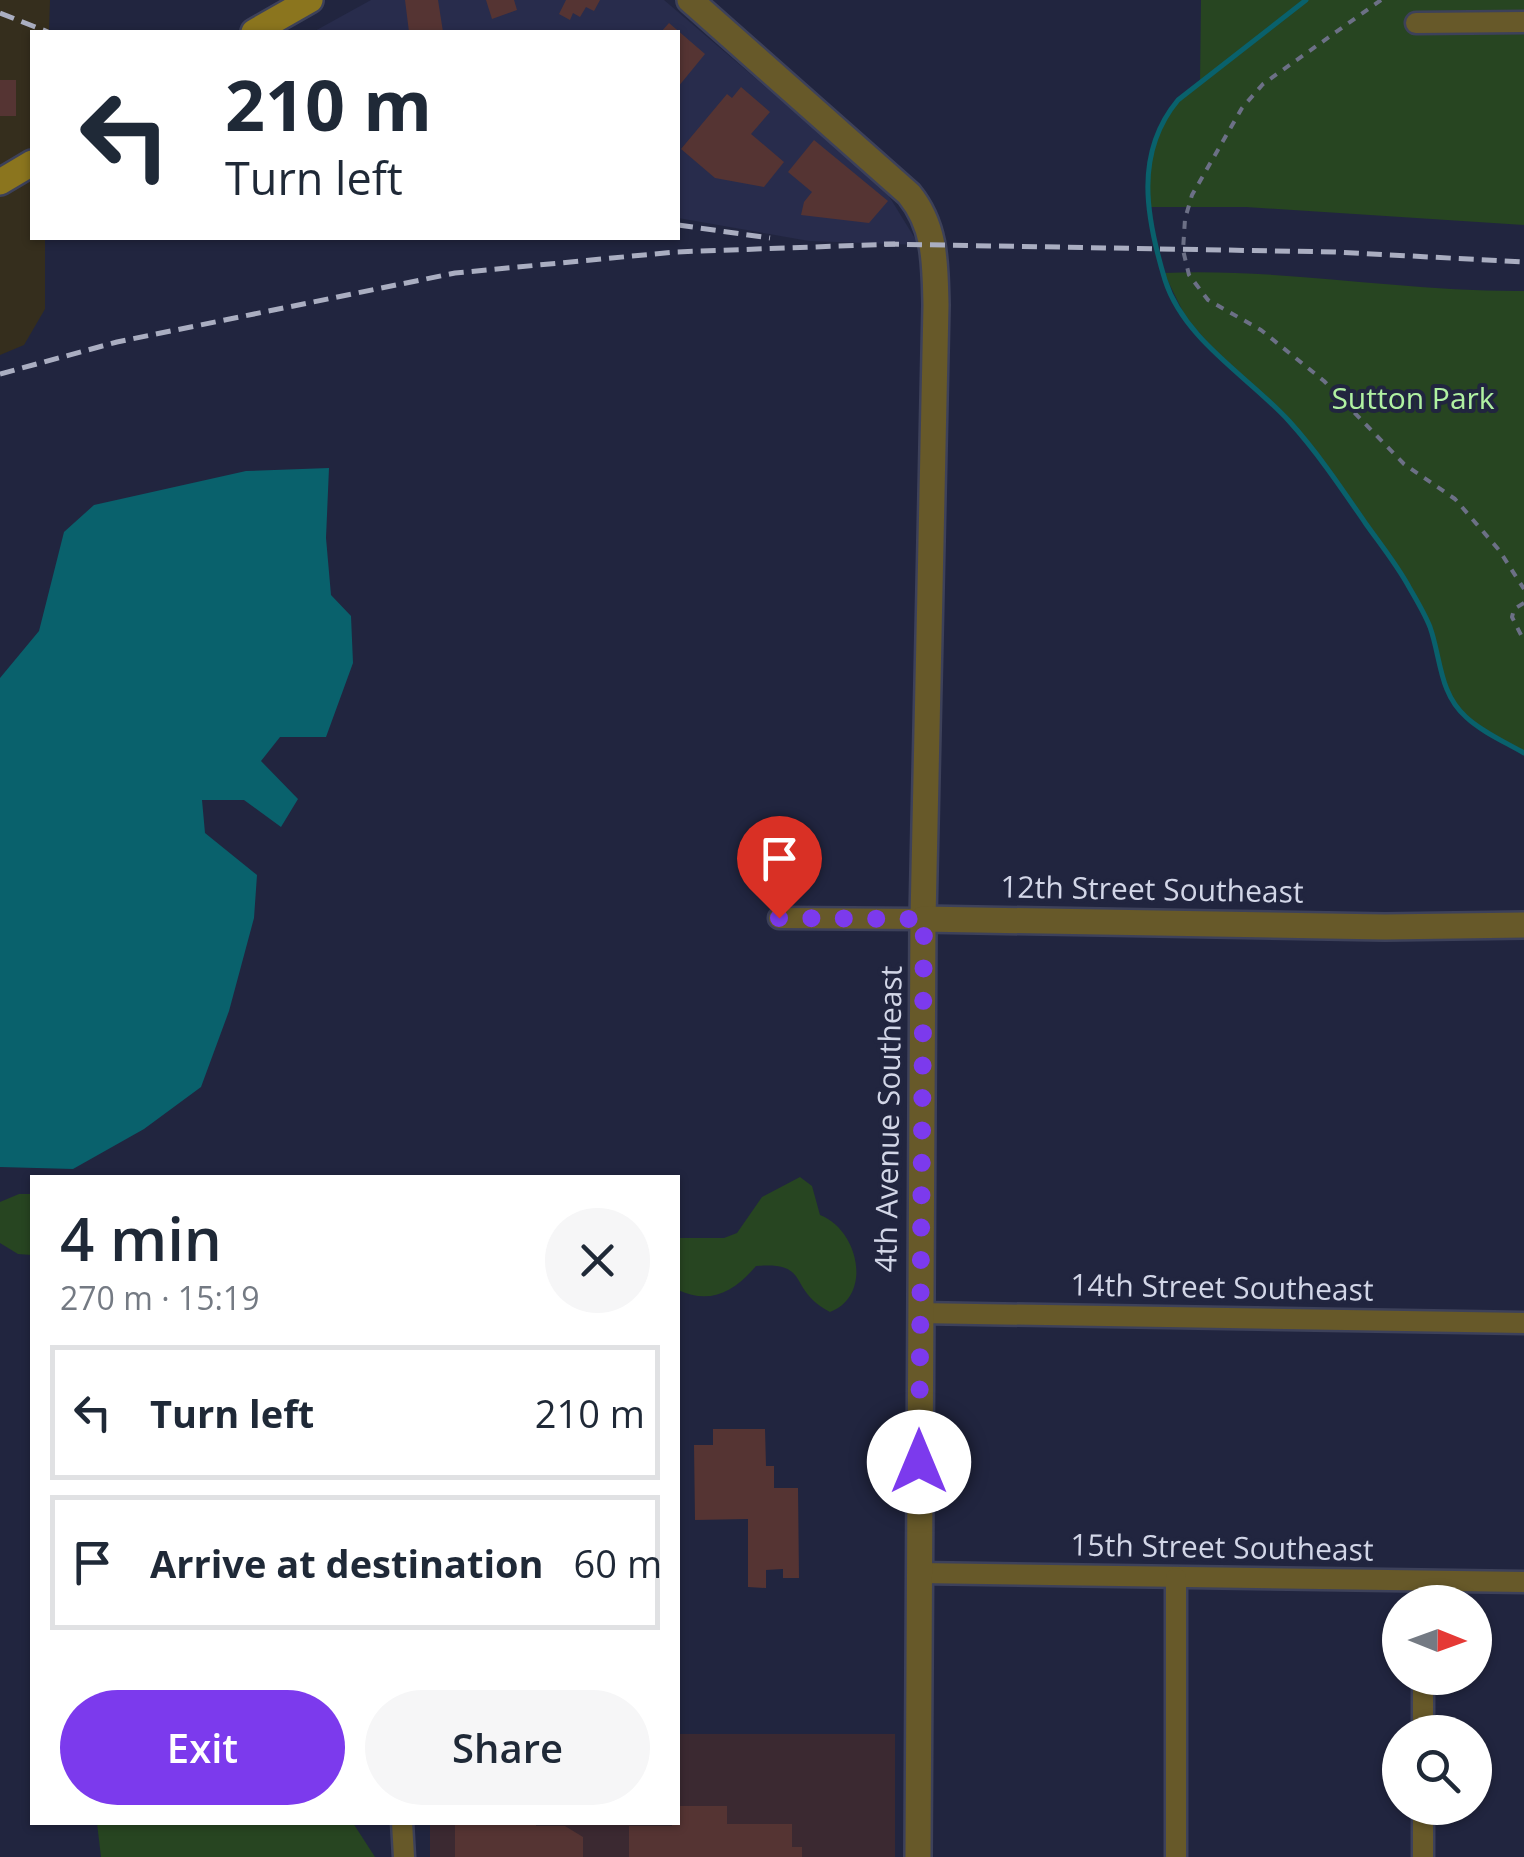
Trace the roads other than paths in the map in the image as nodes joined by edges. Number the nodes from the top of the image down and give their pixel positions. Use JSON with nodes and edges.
{"nodes":[{"id":1,"x":310,"y":0,"type":"edge"},
{"id":2,"x":690,"y":0,"type":"edge"},
{"id":3,"x":1524,"y":22,"type":"edge"},
{"id":4,"x":1416,"y":23,"type":"dead end"},
{"id":5,"x":258,"y":30,"type":"edge"},
{"id":6,"x":30,"y":164,"type":"edge"},
{"id":7,"x":0,"y":182,"type":"edge"},
{"id":8,"x":779,"y":918,"type":"dead end"},
{"id":9,"x":924,"y":919,"type":"junction"},
{"id":10,"x":1524,"y":925,"type":"edge"},
{"id":11,"x":920,"y":1313,"type":"junction"},
{"id":12,"x":1524,"y":1323,"type":"edge"},
{"id":13,"x":919,"y":1573,"type":"junction"},
{"id":14,"x":1176,"y":1578,"type":"junction"},
{"id":15,"x":1423,"y":1580,"type":"junction"},
{"id":16,"x":1524,"y":1582,"type":"edge"},
{"id":17,"x":1423,"y":1585,"type":"edge"},
{"id":18,"x":402,"y":1825,"type":"edge"},
{"id":19,"x":1423,"y":1825,"type":"edge"},
{"id":20,"x":404,"y":1857,"type":"edge"},
{"id":21,"x":918,"y":1857,"type":"edge"},
{"id":22,"x":1176,"y":1857,"type":"edge"},
{"id":23,"x":1423,"y":1857,"type":"edge"}],
"edges":[{"from":1,"to":5,"type":"main road"},
{"from":2,"to":9,"type":"street","name":"4th Avenue Southeast"},
{"from":3,"to":4,"type":"street"},
{"from":6,"to":7,"type":"main road"},
{"from":8,"to":9,"type":"street","name":"12th Street Southeast"},
{"from":9,"to":10,"type":"street","name":"12th Street Southeast"},
{"from":9,"to":11,"type":"street","name":"4th Avenue Southeast"},
{"from":11,"to":12,"type":"street","name":"14th Street Southeast"},
{"from":11,"to":13,"type":"street","name":"4th Avenue Southeast"},
{"from":13,"to":14,"type":"street","name":"15th Street Southeast"},
{"from":13,"to":21,"type":"street","name":"4th Avenue Southeast"},
{"from":14,"to":15,"type":"street","name":"15th Street Southeast"},
{"from":14,"to":22,"type":"street"},
{"from":15,"to":16,"type":"street","name":"15th Street Southeast"},
{"from":15,"to":17,"type":"street"},
{"from":18,"to":20,"type":"street"},
{"from":19,"to":23,"type":"street"}]}
